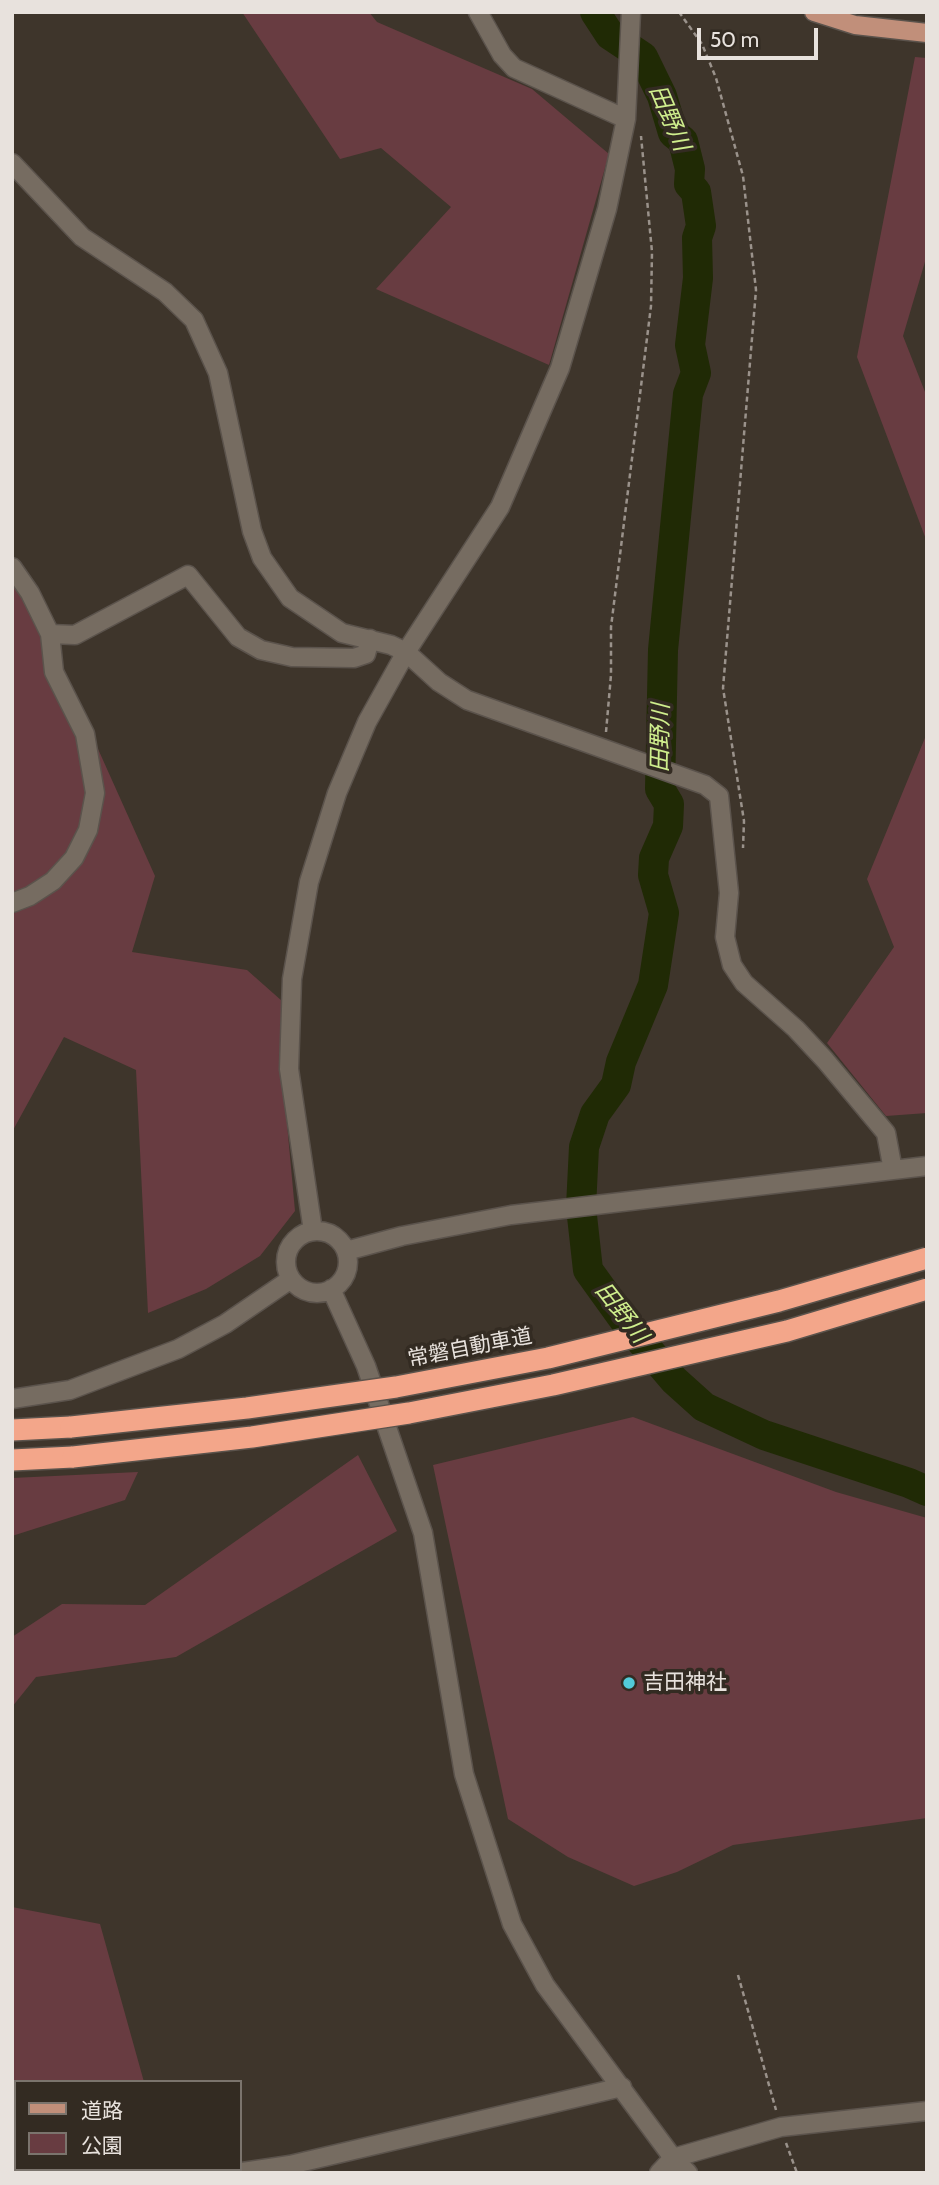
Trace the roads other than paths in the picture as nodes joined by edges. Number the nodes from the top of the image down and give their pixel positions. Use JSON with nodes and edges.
{"nodes":[{"id":1,"x":478,"y":12,"type":"edge"},
{"id":2,"x":814,"y":12,"type":"edge"},
{"id":3,"x":631,"y":17,"type":"edge"},
{"id":4,"x":927,"y":33,"type":"edge"},
{"id":5,"x":626,"y":118,"type":"junction"},
{"id":6,"x":12,"y":163,"type":"edge"},
{"id":7,"x":12,"y":567,"type":"edge"},
{"id":8,"x":50,"y":634,"type":"junction"},
{"id":9,"x":370,"y":639,"type":"junction"},
{"id":10,"x":406,"y":652,"type":"junction"},
{"id":11,"x":12,"y":903,"type":"edge"},
{"id":12,"x":927,"y":1166,"type":"edge"},
{"id":13,"x":893,"y":1170,"type":"junction"},
{"id":14,"x":313,"y":1231,"type":"junction"},
{"id":15,"x":346,"y":1251,"type":"junction"},
{"id":16,"x":927,"y":1258,"type":"edge"},
{"id":17,"x":291,"y":1279,"type":"junction"},
{"id":18,"x":331,"y":1289,"type":"junction"},
{"id":19,"x":927,"y":1289,"type":"edge"},
{"id":20,"x":12,"y":1399,"type":"edge"},
{"id":21,"x":12,"y":1430,"type":"edge"},
{"id":22,"x":12,"y":1460,"type":"edge"},
{"id":23,"x":622,"y":2087,"type":"junction"},
{"id":24,"x":927,"y":2110,"type":"edge"},
{"id":25,"x":673,"y":2158,"type":"junction"},
{"id":26,"x":126,"y":2171,"type":"edge"},
{"id":27,"x":152,"y":2173,"type":"edge"},
{"id":28,"x":236,"y":2173,"type":"edge"},
{"id":29,"x":659,"y":2173,"type":"edge"},
{"id":30,"x":688,"y":2173,"type":"edge"}],
"edges":[{"from":1,"to":5,"type":"street"},
{"from":2,"to":4,"type":"main road"},
{"from":3,"to":5,"type":"street"},
{"from":5,"to":10,"type":"street"},
{"from":6,"to":9,"type":"street"},
{"from":7,"to":8,"type":"street"},
{"from":8,"to":9,"type":"street"},
{"from":8,"to":11,"type":"street"},
{"from":9,"to":10,"type":"street"},
{"from":10,"to":13,"type":"street"},
{"from":10,"to":14,"type":"street"},
{"from":12,"to":13,"type":"street"},
{"from":13,"to":15,"type":"street"},
{"from":14,"to":15,"type":"street"},
{"from":14,"to":17,"type":"street"},
{"from":15,"to":18,"type":"street"},
{"from":16,"to":21,"type":"highway","name":"常磐自動車道","bridge":true},
{"from":17,"to":18,"type":"street"},
{"from":17,"to":20,"type":"street"},
{"from":18,"to":23,"type":"street"},
{"from":19,"to":22,"type":"highway","bridge":true},
{"from":23,"to":25,"type":"street"},
{"from":23,"to":28,"type":"street"},
{"from":24,"to":25,"type":"street"},
{"from":25,"to":29,"type":"street"},
{"from":25,"to":30,"type":"street"},
{"from":26,"to":27,"type":"street"}]}
